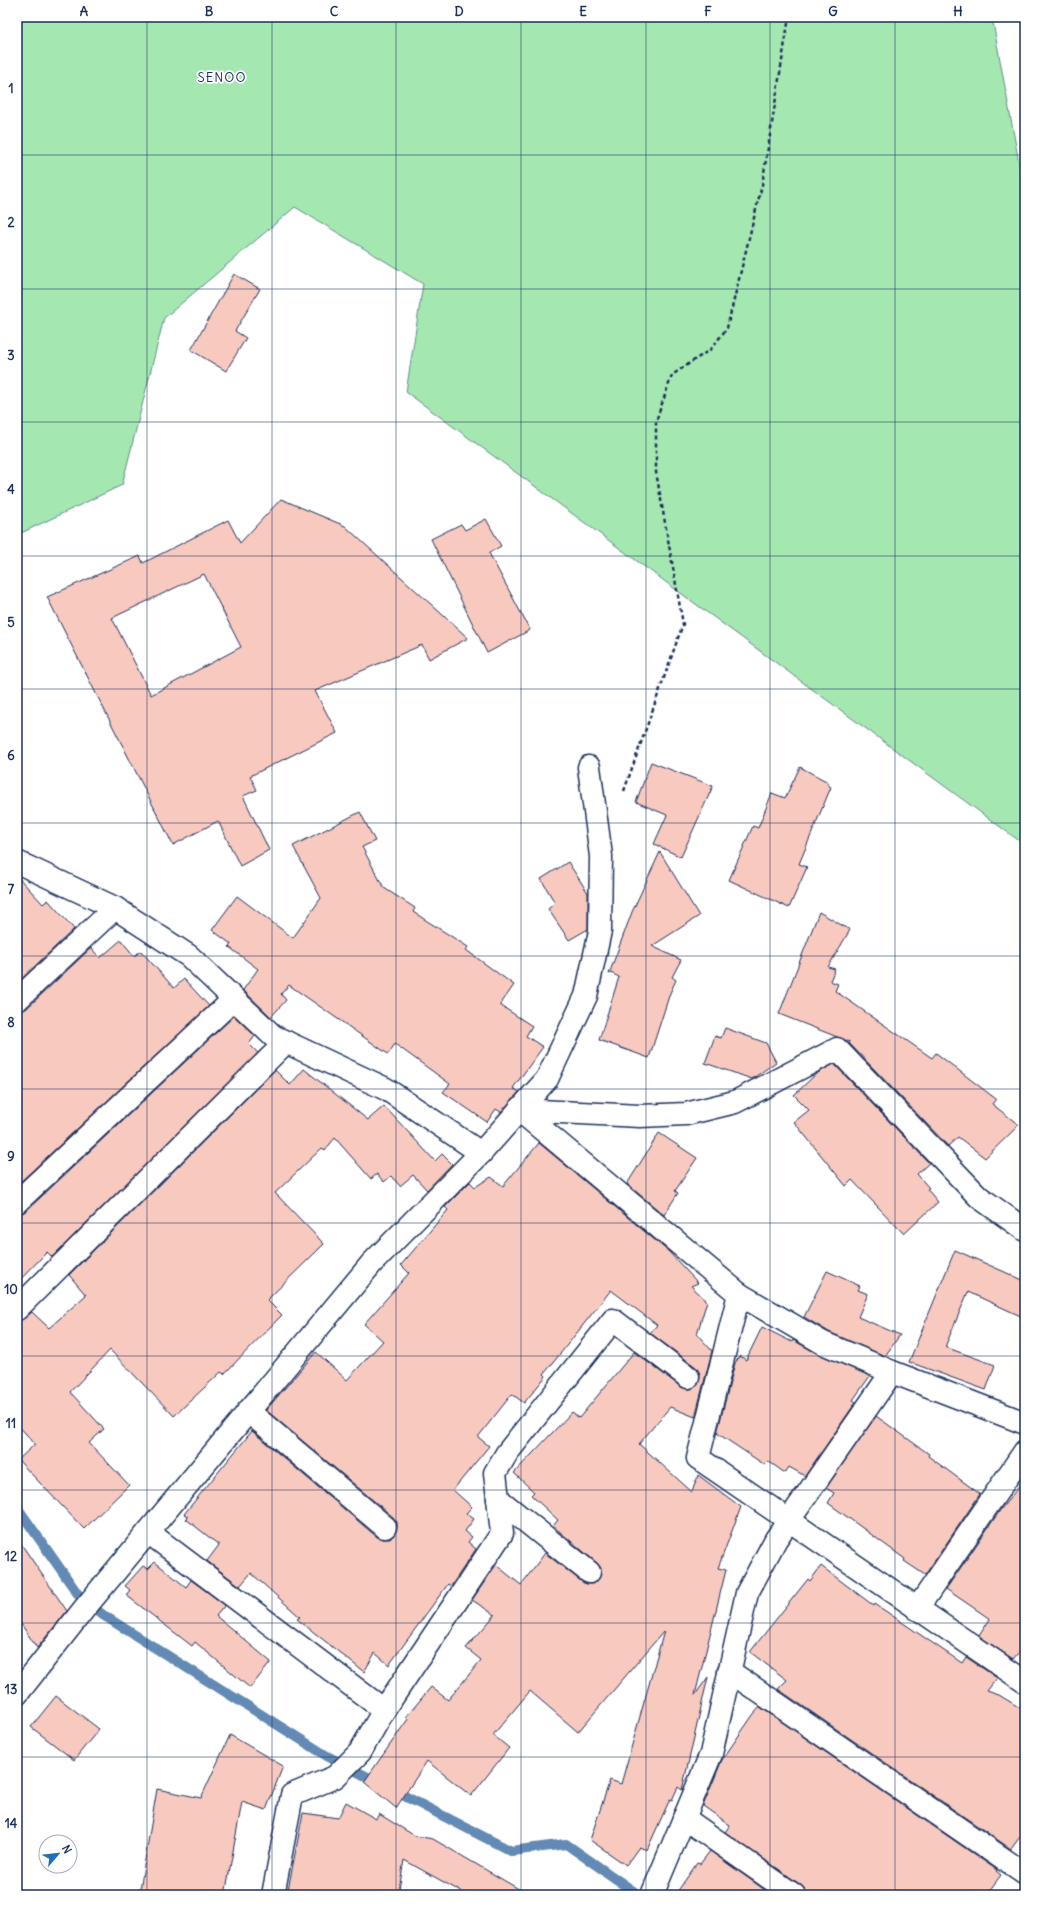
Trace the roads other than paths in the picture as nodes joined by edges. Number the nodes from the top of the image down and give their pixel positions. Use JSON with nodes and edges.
{"nodes":[{"id":1,"x":589,"y":767,"type":"dead end"},
{"id":2,"x":17,"y":862,"type":"edge"},
{"id":3,"x":115,"y":908,"type":"junction"},
{"id":4,"x":234,"y":999,"type":"junction"},
{"id":5,"x":17,"y":1000,"type":"edge"},
{"id":6,"x":286,"y":1042,"type":"junction"},
{"id":7,"x":520,"y":1110,"type":"junction"},
{"id":8,"x":480,"y":1153,"type":"junction"},
{"id":9,"x":17,"y":1202,"type":"edge"},
{"id":10,"x":1025,"y":1230,"type":"edge"},
{"id":11,"x":739,"y":1294,"type":"junction"},
{"id":12,"x":17,"y":1309,"type":"edge"},
{"id":13,"x":892,"y":1372,"type":"junction"},
{"id":14,"x":688,"y":1377,"type":"dead end"},
{"id":15,"x":248,"y":1411,"type":"junction"},
{"id":16,"x":1025,"y":1423,"type":"edge"},
{"id":17,"x":1025,"y":1451,"type":"edge"},
{"id":18,"x":498,"y":1499,"type":"junction"},
{"id":19,"x":788,"y":1521,"type":"junction"},
{"id":20,"x":385,"y":1528,"type":"dead end"},
{"id":21,"x":148,"y":1532,"type":"junction"},
{"id":22,"x":589,"y":1572,"type":"dead end"},
{"id":23,"x":917,"y":1609,"type":"junction"},
{"id":24,"x":730,"y":1671,"type":"junction"},
{"id":25,"x":1025,"y":1682,"type":"edge"},
{"id":26,"x":17,"y":1694,"type":"edge"},
{"id":27,"x":384,"y":1710,"type":"junction"},
{"id":28,"x":684,"y":1818,"type":"junction"},
{"id":29,"x":1025,"y":1874,"type":"edge"},
{"id":30,"x":653,"y":1892,"type":"edge"},
{"id":31,"x":273,"y":1895,"type":"edge"},
{"id":32,"x":794,"y":1895,"type":"edge"}],
"edges":[{"from":1,"to":7,"type":"street"},
{"from":2,"to":3,"type":"street"},
{"from":3,"to":4,"type":"street"},
{"from":3,"to":5,"type":"street"},
{"from":4,"to":6,"type":"street"},
{"from":4,"to":9,"type":"street"},
{"from":6,"to":8,"type":"street"},
{"from":6,"to":12,"type":"street"},
{"from":7,"to":8,"type":"street"},
{"from":7,"to":10,"type":"street"},
{"from":7,"to":11,"type":"street"},
{"from":8,"to":15,"type":"street"},
{"from":11,"to":13,"type":"street"},
{"from":11,"to":19,"type":"street"},
{"from":13,"to":16,"type":"street"},
{"from":13,"to":19,"type":"street"},
{"from":14,"to":18,"type":"street"},
{"from":15,"to":20,"type":"street"},
{"from":15,"to":21,"type":"street"},
{"from":17,"to":23,"type":"street"},
{"from":18,"to":22,"type":"street"},
{"from":18,"to":27,"type":"street"},
{"from":19,"to":23,"type":"street"},
{"from":19,"to":24,"type":"street"},
{"from":21,"to":26,"type":"street"},
{"from":21,"to":27,"type":"street"},
{"from":23,"to":25,"type":"street"},
{"from":24,"to":28,"type":"street"},
{"from":24,"to":29,"type":"street"},
{"from":27,"to":31,"type":"street"},
{"from":28,"to":30,"type":"street"},
{"from":28,"to":32,"type":"street"}]}
